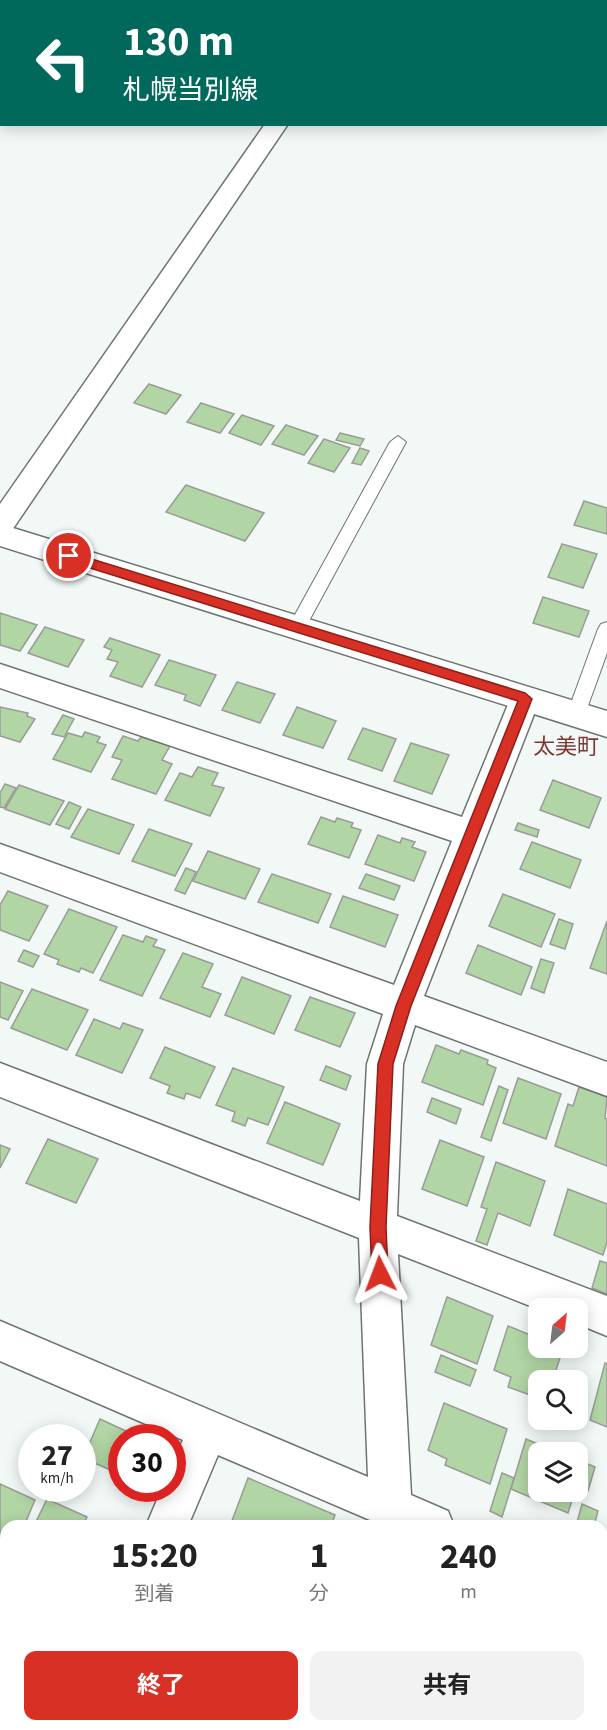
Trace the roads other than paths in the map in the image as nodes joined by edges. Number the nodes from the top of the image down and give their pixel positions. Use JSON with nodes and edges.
{"nodes":[{"id":1,"x":276,"y":126,"type":"edge"},
{"id":2,"x":398,"y":442,"type":"dead end"},
{"id":3,"x":0,"y":526,"type":"edge"},
{"id":4,"x":0,"y":535,"type":"edge"},
{"id":5,"x":297,"y":627,"type":"junction"},
{"id":6,"x":607,"y":629,"type":"edge"},
{"id":7,"x":0,"y":676,"type":"edge"},
{"id":8,"x":525,"y":699,"type":"junction"},
{"id":9,"x":576,"y":714,"type":"junction"},
{"id":10,"x":607,"y":724,"type":"edge"},
{"id":11,"x":472,"y":834,"type":"junction"},
{"id":12,"x":0,"y":858,"type":"edge"},
{"id":13,"x":403,"y":1006,"type":"junction"},
{"id":14,"x":0,"y":1080,"type":"edge"},
{"id":15,"x":607,"y":1080,"type":"edge"},
{"id":16,"x":378,"y":1227,"type":"junction"},
{"id":17,"x":607,"y":1316,"type":"edge"},
{"id":18,"x":0,"y":1341,"type":"edge"},
{"id":19,"x":208,"y":1429,"type":"junction"},
{"id":20,"x":391,"y":1516,"type":"edge"},
{"id":21,"x":170,"y":1520,"type":"edge"},
{"id":22,"x":408,"y":1520,"type":"edge"}],
"edges":[{"from":1,"to":3,"type":"street"},
{"from":2,"to":5,"type":"lane"},
{"from":4,"to":5,"type":"street"},
{"from":5,"to":8,"type":"street"},
{"from":6,"to":9,"type":"lane"},
{"from":7,"to":11,"type":"street"},
{"from":8,"to":9,"type":"street"},
{"from":8,"to":11,"type":"street"},
{"from":9,"to":10,"type":"street"},
{"from":11,"to":13,"type":"street"},
{"from":12,"to":13,"type":"street"},
{"from":13,"to":15,"type":"street"},
{"from":13,"to":16,"type":"street"},
{"from":14,"to":16,"type":"street"},
{"from":16,"to":17,"type":"street"},
{"from":16,"to":20,"type":"street"},
{"from":18,"to":19,"type":"street"},
{"from":19,"to":20,"type":"street"},
{"from":19,"to":21,"type":"street"},
{"from":20,"to":22,"type":"street"}]}
